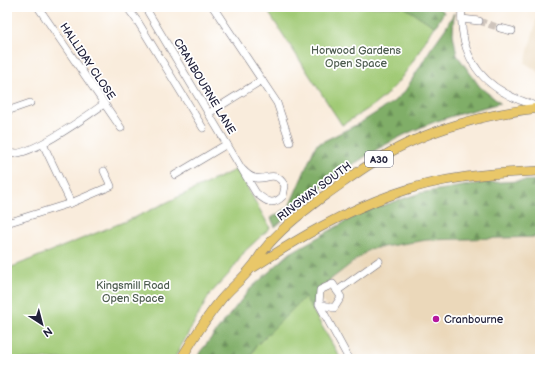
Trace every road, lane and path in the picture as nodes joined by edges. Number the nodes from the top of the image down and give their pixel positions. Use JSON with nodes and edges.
{"nodes":[{"id":1,"x":38,"y":7,"type":"edge"},
{"id":2,"x":127,"y":7,"type":"edge"},
{"id":3,"x":144,"y":7,"type":"edge"},
{"id":4,"x":213,"y":7,"type":"edge"},
{"id":5,"x":462,"y":7,"type":"edge"},
{"id":6,"x":149,"y":14,"type":"junction"},
{"id":7,"x":462,"y":19,"type":"junction"},
{"id":8,"x":478,"y":21,"type":"tunnel mouth"},
{"id":9,"x":138,"y":22,"type":"junction"},
{"id":10,"x":500,"y":28,"type":"tunnel mouth"},
{"id":11,"x":512,"y":31,"type":"dead end"},
{"id":12,"x":262,"y":80,"type":"junction"},
{"id":13,"x":30,"y":103,"type":"dead end"},
{"id":14,"x":104,"y":104,"type":"junction"},
{"id":15,"x":540,"y":108,"type":"edge"},
{"id":16,"x":7,"y":111,"type":"edge"},
{"id":17,"x":209,"y":113,"type":"junction"},
{"id":18,"x":121,"y":128,"type":"dead end"},
{"id":19,"x":203,"y":128,"type":"dead end"},
{"id":20,"x":290,"y":142,"type":"dead end"},
{"id":21,"x":43,"y":144,"type":"junction"},
{"id":22,"x":227,"y":144,"type":"junction"},
{"id":23,"x":7,"y":153,"type":"edge"},
{"id":24,"x":243,"y":170,"type":"junction"},
{"id":25,"x":104,"y":171,"type":"dead end"},
{"id":26,"x":540,"y":171,"type":"edge"},
{"id":27,"x":175,"y":175,"type":"dead end"},
{"id":28,"x":71,"y":203,"type":"junction"},
{"id":29,"x":7,"y":219,"type":"edge"},
{"id":30,"x":380,"y":261,"type":"dead end"},
{"id":31,"x":251,"y":268,"type":"junction"},
{"id":32,"x":337,"y":291,"type":"junction"},
{"id":33,"x":319,"y":304,"type":"junction"},
{"id":34,"x":181,"y":359,"type":"edge"},
{"id":35,"x":349,"y":359,"type":"edge"}],
"edges":[{"from":1,"to":14,"type":"street","name":"HALLIDAY CLOSE"},
{"from":2,"to":9,"type":"street"},
{"from":3,"to":6,"type":"street","name":"CRANBOURNE LANE"},
{"from":4,"to":12,"type":"street"},
{"from":5,"to":7,"type":"street"},
{"from":6,"to":9,"type":"street"},
{"from":6,"to":17,"type":"street","name":"CRANBOURNE LANE"},
{"from":7,"to":8,"type":"street"},
{"from":7,"to":15,"type":"street"},
{"from":9,"to":19,"type":"street"},
{"from":10,"to":11,"type":"street"},
{"from":12,"to":17,"type":"street"},
{"from":12,"to":20,"type":"street"},
{"from":13,"to":16,"type":"street"},
{"from":14,"to":18,"type":"street","name":"HALLIDAY CLOSE"},
{"from":14,"to":21,"type":"street"},
{"from":15,"to":31,"type":"main road","name":"RINGWAY SOUTH","number":"A30"},
{"from":17,"to":22,"type":"street","name":"CRANBOURNE LANE"},
{"from":21,"to":23,"type":"street"},
{"from":21,"to":28,"type":"street"},
{"from":22,"to":24,"type":"street","name":"CRANBOURNE LANE"},
{"from":22,"to":27,"type":"street"},
{"from":24,"to":24,"type":"street","name":"CRANBOURNE LANE"},
{"from":25,"to":28,"type":"street"},
{"from":26,"to":31,"type":"main road","name":"RINGWAY SOUTH","number":"A30"},
{"from":28,"to":29,"type":"street"},
{"from":30,"to":32,"type":"street"},
{"from":31,"to":34,"type":"main road","name":"RINGWAY SOUTH","number":"A30"},
{"from":32,"to":33,"type":"street"},
{"from":32,"to":33,"type":"street"},
{"from":33,"to":35,"type":"street"}]}
